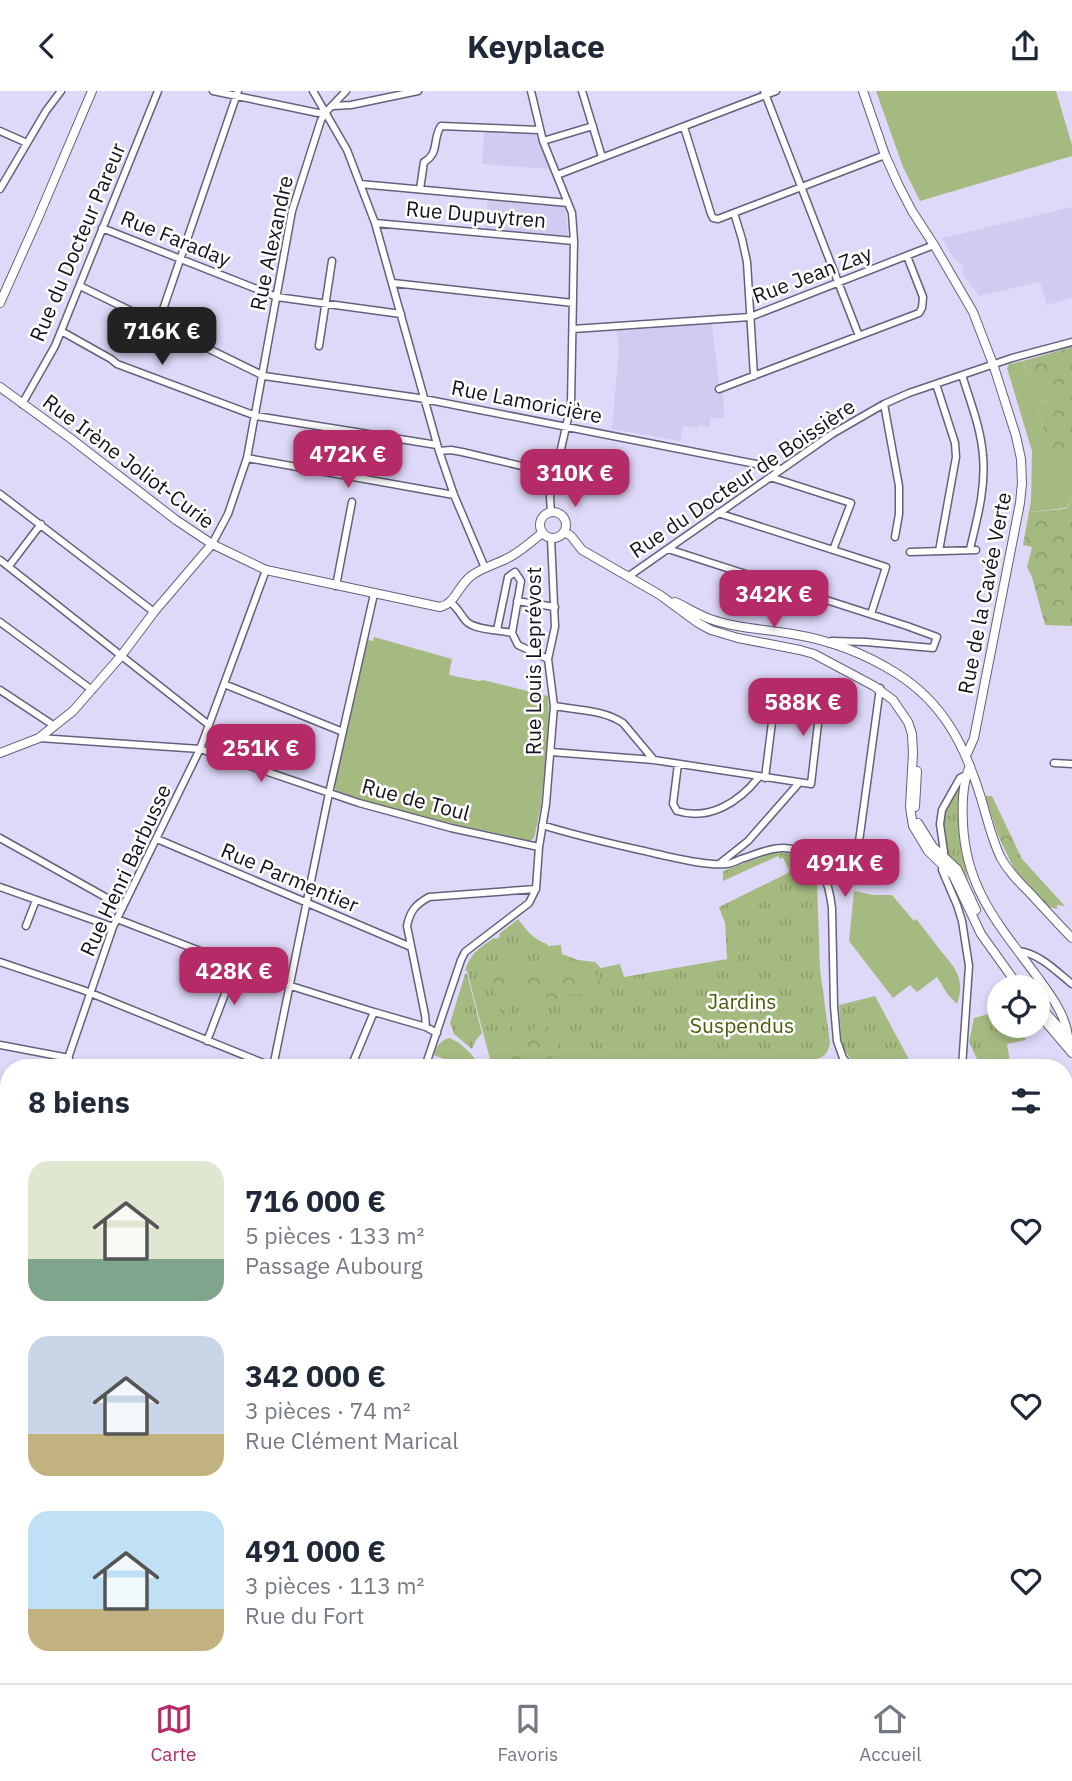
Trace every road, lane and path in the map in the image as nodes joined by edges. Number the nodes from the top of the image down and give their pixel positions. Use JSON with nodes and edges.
{"nodes":[{"id":1,"x":61,"y":91,"type":"edge"},
{"id":2,"x":92,"y":91,"type":"edge"},
{"id":3,"x":158,"y":91,"type":"edge"},
{"id":4,"x":213,"y":91,"type":"edge"},
{"id":5,"x":313,"y":91,"type":"edge"},
{"id":6,"x":346,"y":91,"type":"edge"},
{"id":7,"x":418,"y":91,"type":"edge"},
{"id":8,"x":531,"y":91,"type":"edge"},
{"id":9,"x":776,"y":91,"type":"edge"},
{"id":10,"x":863,"y":91,"type":"edge"},
{"id":11,"x":584,"y":92,"type":"edge"},
{"id":12,"x":237,"y":93,"type":"edge"},
{"id":13,"x":765,"y":93,"type":"edge"},
{"id":14,"x":333,"y":106,"type":"junction"},
{"id":15,"x":326,"y":112,"type":"junction"},
{"id":16,"x":593,"y":126,"type":"junction"},
{"id":17,"x":684,"y":127,"type":"junction"},
{"id":18,"x":539,"y":130,"type":"junction"},
{"id":19,"x":0,"y":131,"type":"edge"},
{"id":20,"x":543,"y":141,"type":"junction"},
{"id":21,"x":27,"y":143,"type":"junction"},
{"id":22,"x":886,"y":155,"type":"junction"},
{"id":23,"x":603,"y":157,"type":"junction"},
{"id":24,"x":557,"y":175,"type":"junction"},
{"id":25,"x":360,"y":184,"type":"junction"},
{"id":26,"x":801,"y":187,"type":"junction"},
{"id":27,"x":0,"y":189,"type":"edge"},
{"id":28,"x":421,"y":189,"type":"junction"},
{"id":29,"x":568,"y":203,"type":"junction"},
{"id":30,"x":734,"y":213,"type":"junction"},
{"id":31,"x":375,"y":223,"type":"junction"},
{"id":32,"x":103,"y":227,"type":"junction"},
{"id":33,"x":574,"y":241,"type":"junction"},
{"id":34,"x":934,"y":246,"type":"junction"},
{"id":35,"x":907,"y":256,"type":"junction"},
{"id":36,"x":180,"y":259,"type":"junction"},
{"id":37,"x":332,"y":261,"type":"dead end"},
{"id":38,"x":393,"y":283,"type":"junction"},
{"id":39,"x":838,"y":283,"type":"junction"},
{"id":40,"x":80,"y":286,"type":"junction"},
{"id":41,"x":276,"y":297,"type":"junction"},
{"id":42,"x":0,"y":303,"type":"edge"},
{"id":43,"x":573,"y":303,"type":"junction"},
{"id":44,"x":326,"y":304,"type":"junction"},
{"id":45,"x":401,"y":314,"type":"junction"},
{"id":46,"x":750,"y":317,"type":"junction"},
{"id":47,"x":158,"y":324,"type":"junction"},
{"id":48,"x":573,"y":329,"type":"junction"},
{"id":49,"x":61,"y":331,"type":"junction"},
{"id":50,"x":859,"y":336,"type":"junction"},
{"id":51,"x":1072,"y":342,"type":"edge"},
{"id":52,"x":319,"y":346,"type":"dead end"},
{"id":53,"x":993,"y":364,"type":"junction"},
{"id":54,"x":962,"y":375,"type":"junction"},
{"id":55,"x":264,"y":376,"type":"junction"},
{"id":56,"x":754,"y":376,"type":"junction"},
{"id":57,"x":936,"y":384,"type":"junction"},
{"id":58,"x":0,"y":387,"type":"edge"},
{"id":59,"x":719,"y":389,"type":"dead end"},
{"id":60,"x":424,"y":399,"type":"junction"},
{"id":61,"x":22,"y":404,"type":"junction"},
{"id":62,"x":884,"y":404,"type":"junction"},
{"id":63,"x":256,"y":416,"type":"junction"},
{"id":64,"x":566,"y":427,"type":"junction"},
{"id":65,"x":438,"y":448,"type":"junction"},
{"id":66,"x":247,"y":459,"type":"junction"},
{"id":67,"x":781,"y":469,"type":"junction"},
{"id":68,"x":556,"y":474,"type":"junction"},
{"id":69,"x":770,"y":477,"type":"junction"},
{"id":70,"x":0,"y":493,"type":"edge"},
{"id":71,"x":454,"y":495,"type":"junction"},
{"id":72,"x":352,"y":502,"type":"dead end"},
{"id":73,"x":551,"y":512,"type":"junction"},
{"id":74,"x":718,"y":513,"type":"junction"},
{"id":75,"x":41,"y":524,"type":"junction"},
{"id":76,"x":564,"y":531,"type":"junction"},
{"id":77,"x":547,"y":535,"type":"junction"},
{"id":78,"x":895,"y":537,"type":"dead end"},
{"id":79,"x":212,"y":544,"type":"junction"},
{"id":80,"x":668,"y":549,"type":"junction"},
{"id":81,"x":833,"y":550,"type":"junction"},
{"id":82,"x":939,"y":551,"type":"junction"},
{"id":83,"x":910,"y":552,"type":"dead end"},
{"id":84,"x":0,"y":560,"type":"edge"},
{"id":85,"x":9,"y":566,"type":"junction"},
{"id":86,"x":485,"y":568,"type":"junction"},
{"id":87,"x":266,"y":570,"type":"junction"},
{"id":88,"x":629,"y":576,"type":"junction"},
{"id":89,"x":336,"y":586,"type":"junction"},
{"id":90,"x":374,"y":594,"type":"junction"},
{"id":91,"x":660,"y":595,"type":"junction"},
{"id":92,"x":517,"y":601,"type":"junction"},
{"id":93,"x":451,"y":603,"type":"junction"},
{"id":94,"x":555,"y":607,"type":"junction"},
{"id":95,"x":154,"y":613,"type":"junction"},
{"id":96,"x":871,"y":614,"type":"junction"},
{"id":97,"x":0,"y":622,"type":"edge"},
{"id":98,"x":497,"y":630,"type":"junction"},
{"id":99,"x":512,"y":633,"type":"junction"},
{"id":100,"x":826,"y":641,"type":"junction"},
{"id":101,"x":121,"y":656,"type":"junction"},
{"id":102,"x":548,"y":659,"type":"junction"},
{"id":103,"x":224,"y":684,"type":"junction"},
{"id":104,"x":878,"y":688,"type":"junction"},
{"id":105,"x":92,"y":690,"type":"junction"},
{"id":106,"x":0,"y":691,"type":"edge"},
{"id":107,"x":554,"y":706,"type":"junction"},
{"id":108,"x":53,"y":725,"type":"junction"},
{"id":109,"x":209,"y":725,"type":"junction"},
{"id":110,"x":343,"y":732,"type":"junction"},
{"id":111,"x":39,"y":738,"type":"junction"},
{"id":112,"x":201,"y":749,"type":"junction"},
{"id":113,"x":551,"y":752,"type":"junction"},
{"id":114,"x":0,"y":754,"type":"edge"},
{"id":115,"x":966,"y":756,"type":"junction"},
{"id":116,"x":653,"y":760,"type":"junction"},
{"id":117,"x":1054,"y":763,"type":"dead end"},
{"id":118,"x":678,"y":764,"type":"junction"},
{"id":119,"x":1072,"y":764,"type":"edge"},
{"id":120,"x":970,"y":766,"type":"junction"},
{"id":121,"x":966,"y":775,"type":"junction"},
{"id":122,"x":762,"y":777,"type":"junction"},
{"id":123,"x":799,"y":783,"type":"junction"},
{"id":124,"x":330,"y":793,"type":"junction"},
{"id":125,"x":542,"y":825,"type":"junction"},
{"id":126,"x":0,"y":838,"type":"edge"},
{"id":127,"x":157,"y":839,"type":"junction"},
{"id":128,"x":538,"y":847,"type":"junction"},
{"id":129,"x":858,"y":849,"type":"dead end"},
{"id":130,"x":943,"y":861,"type":"junction"},
{"id":131,"x":719,"y":864,"type":"junction"},
{"id":132,"x":0,"y":887,"type":"edge"},
{"id":133,"x":536,"y":889,"type":"junction"},
{"id":134,"x":36,"y":900,"type":"junction"},
{"id":135,"x":306,"y":904,"type":"junction"},
{"id":136,"x":123,"y":907,"type":"junction"},
{"id":137,"x":117,"y":919,"type":"junction"},
{"id":138,"x":26,"y":926,"type":"dead end"},
{"id":139,"x":113,"y":927,"type":"junction"},
{"id":140,"x":1072,"y":938,"type":"edge"},
{"id":141,"x":411,"y":947,"type":"junction"},
{"id":142,"x":1018,"y":951,"type":"junction"},
{"id":143,"x":0,"y":962,"type":"edge"},
{"id":144,"x":236,"y":965,"type":"junction"},
{"id":145,"x":1013,"y":975,"type":"edge"},
{"id":146,"x":1072,"y":984,"type":"edge"},
{"id":147,"x":291,"y":986,"type":"junction"},
{"id":148,"x":90,"y":993,"type":"junction"},
{"id":149,"x":374,"y":1012,"type":"junction"},
{"id":150,"x":1050,"y":1019,"type":"edge"},
{"id":151,"x":1050,"y":1024,"type":"edge"},
{"id":152,"x":426,"y":1027,"type":"junction"},
{"id":153,"x":437,"y":1033,"type":"junction"},
{"id":154,"x":1067,"y":1039,"type":"edge"},
{"id":155,"x":207,"y":1041,"type":"junction"},
{"id":156,"x":0,"y":1045,"type":"edge"},
{"id":157,"x":1072,"y":1053,"type":"edge"},
{"id":158,"x":52,"y":1059,"type":"edge"},
{"id":159,"x":68,"y":1059,"type":"edge"},
{"id":160,"x":253,"y":1059,"type":"edge"},
{"id":161,"x":275,"y":1059,"type":"edge"},
{"id":162,"x":354,"y":1059,"type":"edge"},
{"id":163,"x":428,"y":1059,"type":"edge"},
{"id":164,"x":844,"y":1059,"type":"edge"},
{"id":165,"x":963,"y":1059,"type":"edge"}],
"edges":[{"from":1,"to":21,"type":"street"},
{"from":2,"to":42,"type":"street"},
{"from":3,"to":32,"type":"street","name":"Rue du Docteur Pareur"},
{"from":4,"to":12,"type":"street"},
{"from":5,"to":15,"type":"street"},
{"from":6,"to":14,"type":"street"},
{"from":7,"to":14,"type":"street"},
{"from":8,"to":18,"type":"street"},
{"from":9,"to":13,"type":"street"},
{"from":10,"to":22,"type":"street","name":"Rue de la Cavée Verte"},
{"from":11,"to":16,"type":"street"},
{"from":12,"to":15,"type":"street"},
{"from":12,"to":36,"type":"street"},
{"from":13,"to":17,"type":"street"},
{"from":13,"to":26,"type":"street"},
{"from":14,"to":15,"type":"street"},
{"from":15,"to":25,"type":"street"},
{"from":15,"to":41,"type":"street","name":"Rue Alexandre"},
{"from":16,"to":20,"type":"street"},
{"from":16,"to":23,"type":"street"},
{"from":17,"to":23,"type":"street"},
{"from":17,"to":30,"type":"street"},
{"from":18,"to":20,"type":"street"},
{"from":18,"to":28,"type":"street"},
{"from":19,"to":21,"type":"street"},
{"from":20,"to":24,"type":"street"},
{"from":21,"to":27,"type":"street"},
{"from":22,"to":26,"type":"street"},
{"from":22,"to":34,"type":"street","name":"Rue de la Cavée Verte"},
{"from":23,"to":24,"type":"street"},
{"from":24,"to":29,"type":"street"},
{"from":25,"to":28,"type":"street"},
{"from":25,"to":31,"type":"street"},
{"from":26,"to":30,"type":"street"},
{"from":26,"to":39,"type":"street"},
{"from":28,"to":29,"type":"street"},
{"from":29,"to":33,"type":"street"},
{"from":30,"to":46,"type":"street"},
{"from":31,"to":33,"type":"street","name":"Rue Dupuytren"},
{"from":31,"to":38,"type":"street"},
{"from":32,"to":36,"type":"street","name":"Rue Faraday"},
{"from":32,"to":40,"type":"street","name":"Rue du Docteur Pareur"},
{"from":33,"to":43,"type":"street"},
{"from":34,"to":35,"type":"street","name":"Rue Jean Zay"},
{"from":34,"to":53,"type":"street","name":"Rue de la Cavée Verte"},
{"from":35,"to":39,"type":"street","name":"Rue Jean Zay"},
{"from":35,"to":50,"type":"street"},
{"from":36,"to":41,"type":"street","name":"Rue Faraday"},
{"from":36,"to":47,"type":"street"},
{"from":37,"to":44,"type":"street"},
{"from":38,"to":43,"type":"street"},
{"from":38,"to":45,"type":"street"},
{"from":39,"to":46,"type":"street","name":"Rue Jean Zay"},
{"from":39,"to":50,"type":"street"},
{"from":40,"to":47,"type":"street","name":"Rue Lamoricière"},
{"from":40,"to":49,"type":"street","name":"Rue du Docteur Pareur"},
{"from":41,"to":44,"type":"street","name":"Rue Faraday"},
{"from":41,"to":55,"type":"street","name":"Rue Alexandre"},
{"from":43,"to":48,"type":"street"},
{"from":44,"to":45,"type":"street","name":"Rue Faraday"},
{"from":44,"to":52,"type":"street"},
{"from":45,"to":60,"type":"street"},
{"from":46,"to":48,"type":"street","name":"Rue Jean Zay"},
{"from":46,"to":56,"type":"street"},
{"from":47,"to":55,"type":"street","name":"Rue Lamoricière"},
{"from":48,"to":64,"type":"street"},
{"from":49,"to":61,"type":"street","name":"Rue du Docteur Pareur"},
{"from":49,"to":63,"type":"street"},
{"from":50,"to":56,"type":"street"},
{"from":51,"to":53,"type":"street","name":"Rue du Docteur de Boissière"},
{"from":53,"to":54,"type":"street","name":"Rue du Docteur de Boissière"},
{"from":53,"to":115,"type":"street","name":"Rue de la Cavée Verte"},
{"from":54,"to":57,"type":"street","name":"Rue du Docteur de Boissière"},
{"from":54,"to":82,"type":"street"},
{"from":55,"to":60,"type":"street","name":"Rue Lamoricière"},
{"from":55,"to":63,"type":"street","name":"Rue Alexandre"},
{"from":56,"to":59,"type":"street"},
{"from":57,"to":62,"type":"street","name":"Rue du Docteur de Boissière"},
{"from":57,"to":82,"type":"street"},
{"from":58,"to":61,"type":"street","name":"Rue Irène Joliot-Curie"},
{"from":60,"to":64,"type":"street","name":"Rue Lamoricière"},
{"from":60,"to":65,"type":"street"},
{"from":61,"to":79,"type":"street","name":"Rue Irène Joliot-Curie"},
{"from":62,"to":67,"type":"street","name":"Rue du Docteur de Boissière"},
{"from":62,"to":78,"type":"street"},
{"from":63,"to":65,"type":"street"},
{"from":63,"to":66,"type":"street","name":"Rue Alexandre"},
{"from":64,"to":67,"type":"street","name":"Rue Lamoricière"},
{"from":64,"to":68,"type":"street"},
{"from":65,"to":68,"type":"street"},
{"from":65,"to":71,"type":"street"},
{"from":66,"to":71,"type":"street"},
{"from":66,"to":79,"type":"street","name":"Rue Alexandre"},
{"from":67,"to":69,"type":"street","name":"Rue du Docteur de Boissière"},
{"from":68,"to":73,"type":"street"},
{"from":69,"to":74,"type":"street","name":"Rue du Docteur de Boissière"},
{"from":69,"to":81,"type":"street"},
{"from":70,"to":75,"type":"street"},
{"from":71,"to":86,"type":"street"},
{"from":72,"to":89,"type":"street"},
{"from":73,"to":76,"type":"street"},
{"from":73,"to":77,"type":"street"},
{"from":74,"to":80,"type":"street","name":"Rue du Docteur de Boissière"},
{"from":74,"to":81,"type":"street"},
{"from":75,"to":85,"type":"street"},
{"from":75,"to":95,"type":"street"},
{"from":76,"to":77,"type":"street"},
{"from":76,"to":88,"type":"street"},
{"from":77,"to":86,"type":"street"},
{"from":77,"to":94,"type":"street","name":"Rue Louis Leprévost"},
{"from":79,"to":87,"type":"street","name":"Rue Irène Joliot-Curie"},
{"from":79,"to":95,"type":"street"},
{"from":80,"to":88,"type":"street","name":"Rue du Docteur de Boissière"},
{"from":80,"to":96,"type":"street"},
{"from":81,"to":96,"type":"street"},
{"from":82,"to":83,"type":"street"},
{"from":84,"to":85,"type":"street"},
{"from":85,"to":101,"type":"street"},
{"from":86,"to":93,"type":"street"},
{"from":87,"to":89,"type":"street","name":"Rue Irène Joliot-Curie"},
{"from":87,"to":103,"type":"street","name":"Rue Henri Barbusse"},
{"from":88,"to":91,"type":"street"},
{"from":89,"to":90,"type":"street","name":"Rue Irène Joliot-Curie"},
{"from":90,"to":93,"type":"street","name":"Rue Irène Joliot-Curie"},
{"from":90,"to":110,"type":"street"},
{"from":91,"to":100,"type":"street"},
{"from":91,"to":104,"type":"street"},
{"from":92,"to":94,"type":"street"},
{"from":92,"to":98,"type":"street"},
{"from":92,"to":99,"type":"street"},
{"from":93,"to":98,"type":"street"},
{"from":94,"to":102,"type":"street","name":"Rue Louis Leprévost"},
{"from":95,"to":101,"type":"street"},
{"from":96,"to":100,"type":"street"},
{"from":97,"to":105,"type":"street"},
{"from":98,"to":99,"type":"street"},
{"from":99,"to":102,"type":"street"},
{"from":100,"to":115,"type":"street"},
{"from":101,"to":105,"type":"street"},
{"from":101,"to":109,"type":"street"},
{"from":102,"to":107,"type":"street","name":"Rue Louis Leprévost"},
{"from":103,"to":109,"type":"street","name":"Rue Henri Barbusse"},
{"from":103,"to":110,"type":"street"},
{"from":104,"to":129,"type":"street"},
{"from":104,"to":130,"type":"street"},
{"from":105,"to":108,"type":"street"},
{"from":106,"to":108,"type":"street"},
{"from":107,"to":113,"type":"street","name":"Rue Louis Leprévost"},
{"from":107,"to":116,"type":"street"},
{"from":108,"to":111,"type":"street"},
{"from":109,"to":112,"type":"street","name":"Rue Henri Barbusse"},
{"from":110,"to":124,"type":"street"},
{"from":111,"to":112,"type":"street","name":"Rue de Toul"},
{"from":111,"to":114,"type":"street"},
{"from":112,"to":124,"type":"street","name":"Rue de Toul"},
{"from":112,"to":127,"type":"street","name":"Rue Henri Barbusse"},
{"from":113,"to":116,"type":"street"},
{"from":113,"to":125,"type":"street","name":"Rue Louis Leprévost"},
{"from":115,"to":120,"type":"street"},
{"from":116,"to":118,"type":"street"},
{"from":117,"to":119,"type":"street"},
{"from":118,"to":122,"type":"street"},
{"from":118,"to":122,"type":"street"},
{"from":120,"to":121,"type":"street"},
{"from":120,"to":140,"type":"street"},
{"from":121,"to":130,"type":"street"},
{"from":121,"to":142,"type":"street"},
{"from":122,"to":123,"type":"street"},
{"from":122,"to":123,"type":"street"},
{"from":123,"to":131,"type":"street"},
{"from":124,"to":128,"type":"street","name":"Rue de Toul"},
{"from":124,"to":135,"type":"street"},
{"from":125,"to":128,"type":"street","name":"Rue Louis Leprévost"},
{"from":125,"to":131,"type":"street"},
{"from":126,"to":136,"type":"street"},
{"from":127,"to":135,"type":"street","name":"Rue Parmentier"},
{"from":127,"to":136,"type":"street","name":"Rue Henri Barbusse"},
{"from":128,"to":133,"type":"street","name":"Rue Louis Leprévost"},
{"from":130,"to":145,"type":"street"},
{"from":130,"to":165,"type":"street"},
{"from":131,"to":164,"type":"street"},
{"from":132,"to":134,"type":"street"},
{"from":133,"to":141,"type":"street"},
{"from":133,"to":153,"type":"street"},
{"from":134,"to":138,"type":"street"},
{"from":134,"to":139,"type":"street"},
{"from":135,"to":141,"type":"street","name":"Rue Parmentier"},
{"from":135,"to":147,"type":"street"},
{"from":136,"to":137,"type":"street","name":"Rue Henri Barbusse"},
{"from":137,"to":139,"type":"street","name":"Rue Henri Barbusse"},
{"from":137,"to":144,"type":"street"},
{"from":139,"to":148,"type":"street","name":"Rue Henri Barbusse"},
{"from":141,"to":152,"type":"street"},
{"from":142,"to":146,"type":"street"},
{"from":142,"to":154,"type":"street"},
{"from":143,"to":148,"type":"street"},
{"from":144,"to":147,"type":"street"},
{"from":144,"to":155,"type":"street"},
{"from":147,"to":149,"type":"street"},
{"from":147,"to":161,"type":"street"},
{"from":148,"to":155,"type":"street"},
{"from":148,"to":159,"type":"street","name":"Rue Henri Barbusse"},
{"from":149,"to":152,"type":"street"},
{"from":149,"to":162,"type":"street"},
{"from":150,"to":154,"type":"street"},
{"from":151,"to":154,"type":"street"},
{"from":152,"to":153,"type":"street"},
{"from":153,"to":163,"type":"street"},
{"from":154,"to":157,"type":"street"},
{"from":155,"to":160,"type":"street"},
{"from":156,"to":158,"type":"street"}]}
